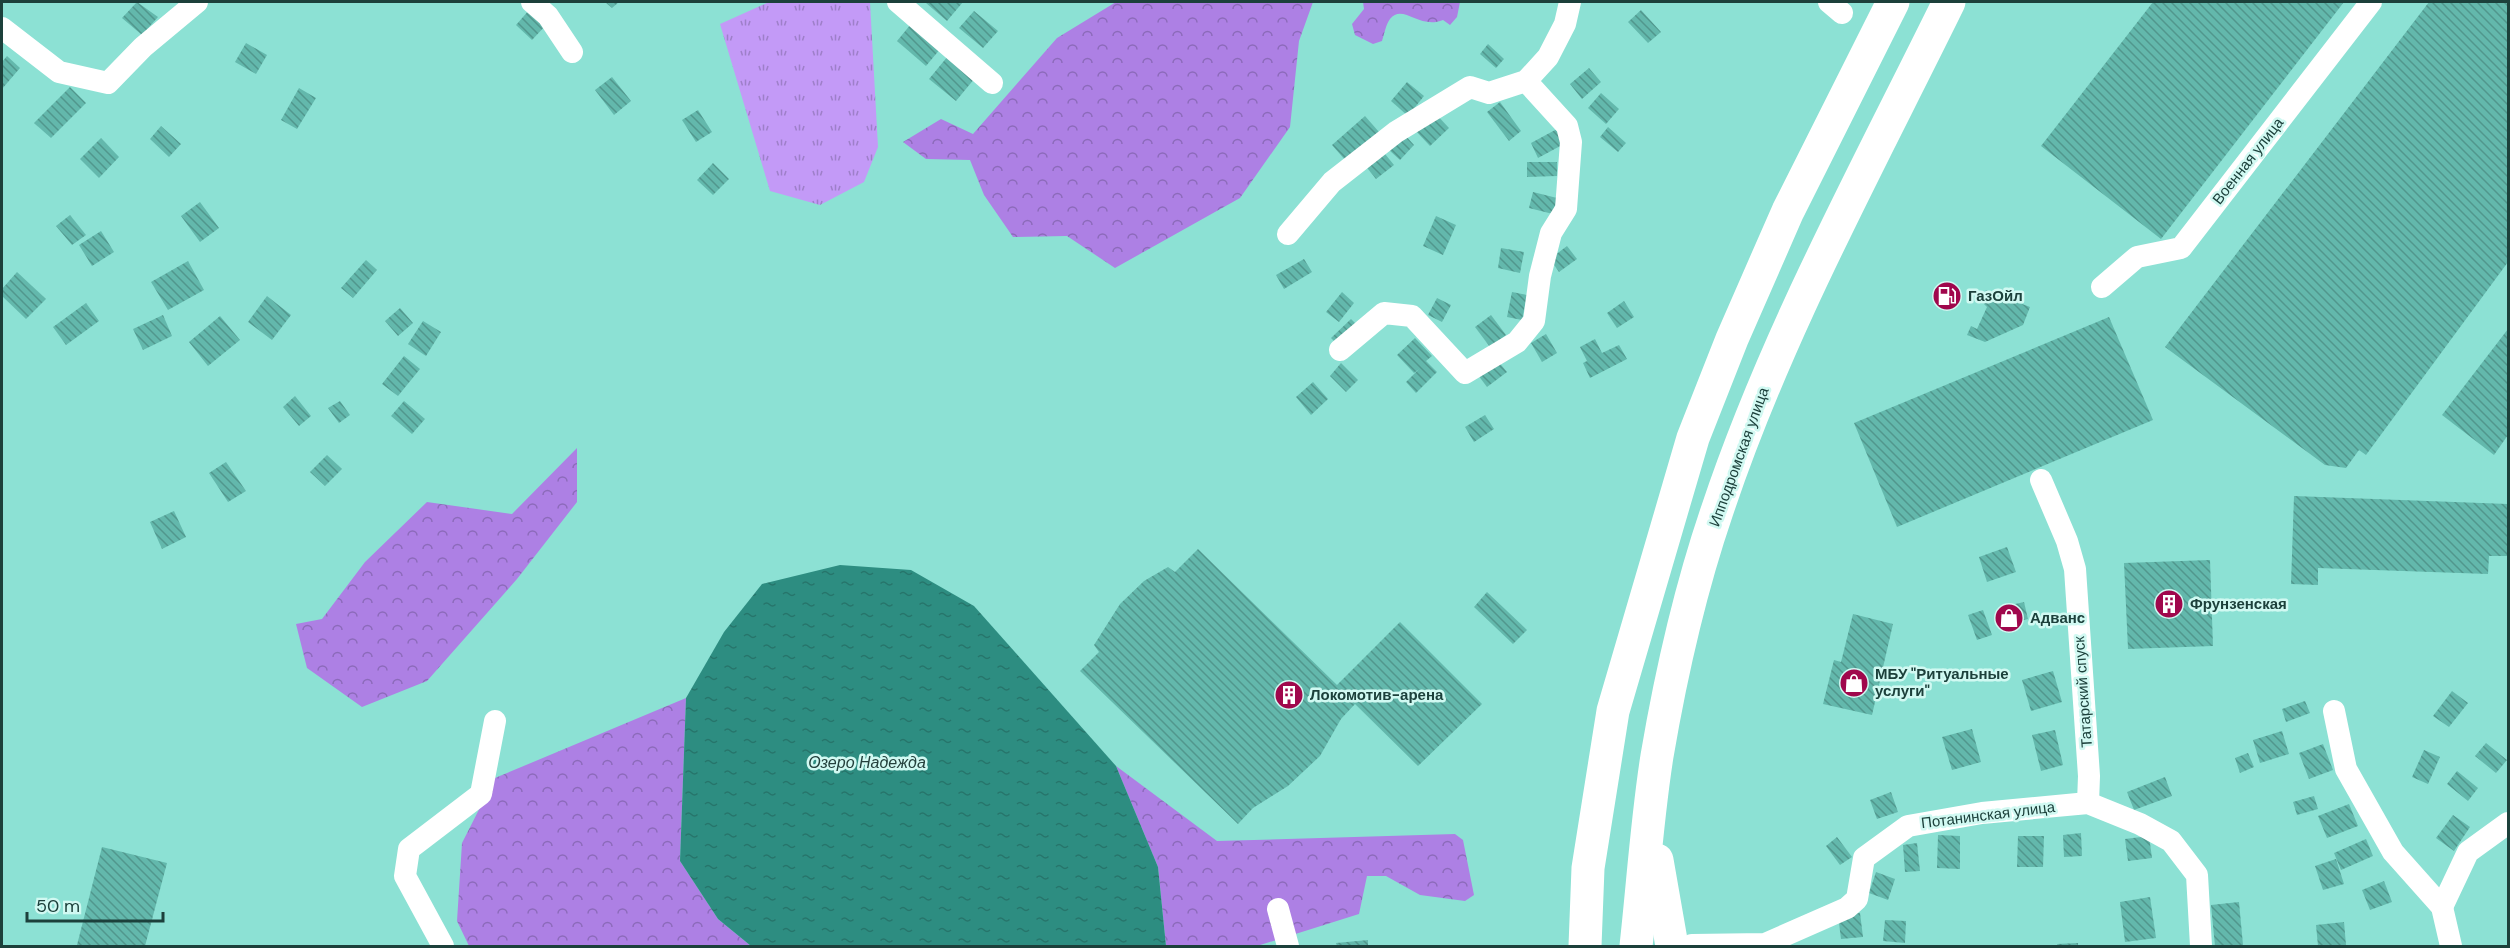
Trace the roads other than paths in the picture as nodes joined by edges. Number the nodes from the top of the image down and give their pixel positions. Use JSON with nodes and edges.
{"nodes":[{"id":1,"x":197,"y":2,"type":"edge"},
{"id":2,"x":532,"y":2,"type":"edge"},
{"id":3,"x":898,"y":2,"type":"edge"},
{"id":4,"x":1570,"y":2,"type":"edge"},
{"id":5,"x":1893,"y":2,"type":"edge"},
{"id":6,"x":1948,"y":2,"type":"edge"},
{"id":7,"x":2371,"y":2,"type":"edge"},
{"id":8,"x":2,"y":28,"type":"edge"},
{"id":9,"x":572,"y":52,"type":"dead end"},
{"id":10,"x":1526,"y":81,"type":"junction"},
{"id":11,"x":992,"y":83,"type":"dead end"},
{"id":12,"x":1288,"y":234,"type":"dead end"},
{"id":13,"x":2102,"y":287,"type":"dead end"},
{"id":14,"x":1340,"y":350,"type":"dead end"},
{"id":15,"x":2041,"y":480,"type":"dead end"},
{"id":16,"x":2334,"y":711,"type":"dead end"},
{"id":17,"x":495,"y":721,"type":"dead end"},
{"id":18,"x":2088,"y":803,"type":"junction"},
{"id":19,"x":1651,"y":804,"type":"junction"},
{"id":20,"x":2508,"y":823,"type":"edge"},
{"id":21,"x":1588,"y":868,"type":"junction"},
{"id":22,"x":2442,"y":907,"type":"junction"},
{"id":23,"x":1278,"y":909,"type":"dead end"},
{"id":24,"x":443,"y":946,"type":"edge"},
{"id":25,"x":1288,"y":946,"type":"edge"},
{"id":26,"x":1568,"y":946,"type":"edge"},
{"id":27,"x":1585,"y":946,"type":"edge"},
{"id":28,"x":1636,"y":946,"type":"edge"},
{"id":29,"x":1682,"y":946,"type":"edge"},
{"id":30,"x":2201,"y":946,"type":"edge"},
{"id":31,"x":2451,"y":946,"type":"edge"}],
"edges":[{"from":1,"to":8,"type":"street"},
{"from":2,"to":9,"type":"street"},
{"from":3,"to":11,"type":"street"},
{"from":4,"to":10,"type":"street"},
{"from":5,"to":21,"type":"highway"},
{"from":6,"to":19,"type":"highway","name":"Ипподромская улица"},
{"from":7,"to":13,"type":"street","name":"Военная улица"},
{"from":10,"to":12,"type":"street"},
{"from":10,"to":14,"type":"street"},
{"from":15,"to":18,"type":"street","name":"Татарский спуск"},
{"from":16,"to":22,"type":"street"},
{"from":17,"to":24,"type":"street"},
{"from":18,"to":29,"type":"street","name":"Потанинская улица"},
{"from":18,"to":30,"type":"street"},
{"from":19,"to":28,"type":"highway","name":"Ипподромская улица"},
{"from":19,"to":29,"type":"highway"},
{"from":20,"to":22,"type":"street"},
{"from":21,"to":26,"type":"highway"},
{"from":21,"to":27,"type":"highway"},
{"from":22,"to":31,"type":"street"},
{"from":23,"to":25,"type":"street"}]}
